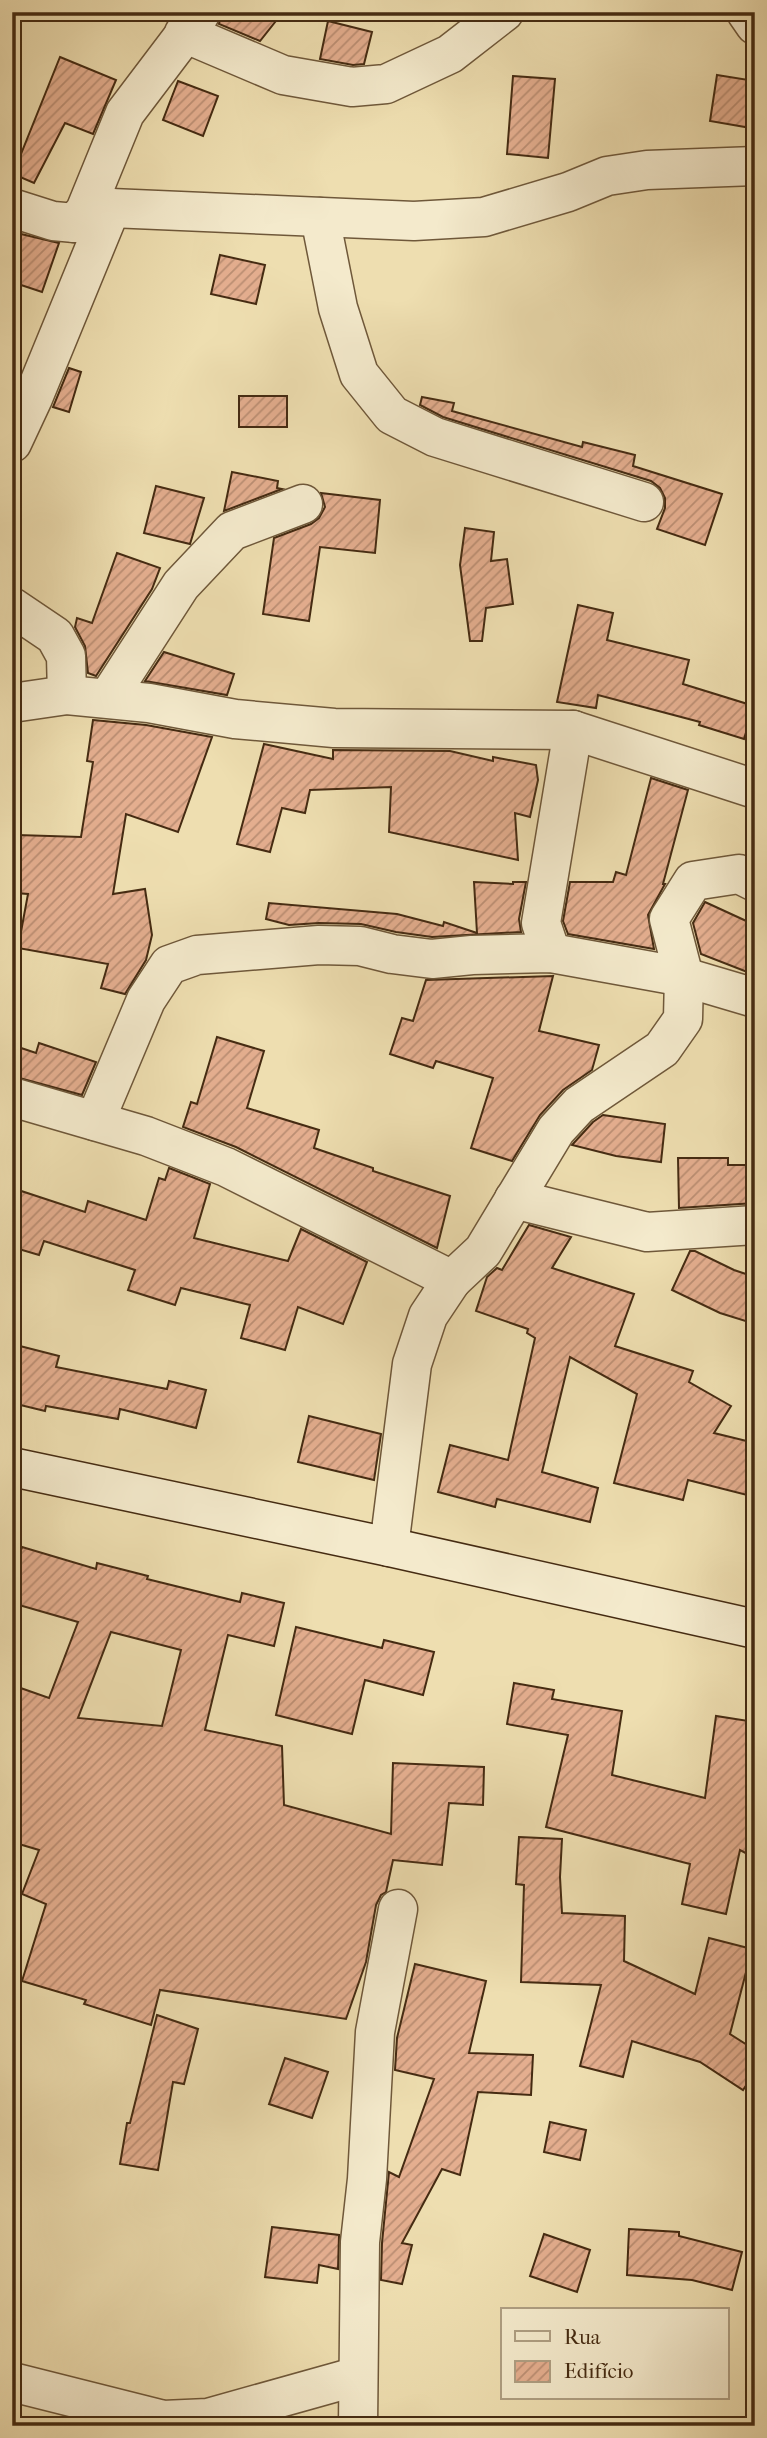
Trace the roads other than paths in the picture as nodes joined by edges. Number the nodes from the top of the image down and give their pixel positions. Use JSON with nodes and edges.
{"nodes":[{"id":1,"x":504,"y":12,"type":"edge"},
{"id":2,"x":746,"y":12,"type":"edge"},
{"id":3,"x":193,"y":23,"type":"edge"},
{"id":4,"x":755,"y":25,"type":"edge"},
{"id":5,"x":755,"y":166,"type":"edge"},
{"id":6,"x":12,"y":208,"type":"edge"},
{"id":7,"x":111,"y":208,"type":"junction"},
{"id":8,"x":320,"y":217,"type":"junction"},
{"id":9,"x":75,"y":223,"type":"junction"},
{"id":10,"x":12,"y":443,"type":"edge"},
{"id":11,"x":644,"y":502,"type":"dead end"},
{"id":12,"x":303,"y":504,"type":"dead end"},
{"id":13,"x":12,"y":607,"type":"edge"},
{"id":14,"x":66,"y":695,"type":"junction"},
{"id":15,"x":108,"y":698,"type":"junction"},
{"id":16,"x":12,"y":703,"type":"edge"},
{"id":17,"x":573,"y":730,"type":"junction"},
{"id":18,"x":755,"y":789,"type":"edge"},
{"id":19,"x":755,"y":882,"type":"edge"},
{"id":20,"x":551,"y":953,"type":"junction"},
{"id":21,"x":684,"y":977,"type":"junction"},
{"id":22,"x":754,"y":996,"type":"edge"},
{"id":23,"x":12,"y":1097,"type":"edge"},
{"id":24,"x":95,"y":1121,"type":"junction"},
{"id":25,"x":514,"y":1199,"type":"junction"},
{"id":26,"x":755,"y":1225,"type":"edge"},
{"id":27,"x":452,"y":1280,"type":"junction"},
{"id":28,"x":12,"y":1467,"type":"edge"},
{"id":29,"x":389,"y":1548,"type":"junction"},
{"id":30,"x":755,"y":1629,"type":"edge"},
{"id":31,"x":398,"y":1909,"type":"dead end"},
{"id":32,"x":358,"y":2376,"type":"junction"},
{"id":33,"x":12,"y":2382,"type":"edge"},
{"id":34,"x":358,"y":2426,"type":"edge"}],
"edges":[{"from":1,"to":3,"type":"street"},
{"from":2,"to":4,"type":"street"},
{"from":3,"to":9,"type":"street"},
{"from":5,"to":8,"type":"street"},
{"from":6,"to":9,"type":"street"},
{"from":7,"to":8,"type":"street"},
{"from":7,"to":9,"type":"street"},
{"from":7,"to":10,"type":"street"},
{"from":8,"to":11,"type":"street"},
{"from":12,"to":15,"type":"street"},
{"from":13,"to":14,"type":"street"},
{"from":14,"to":15,"type":"street"},
{"from":14,"to":16,"type":"street"},
{"from":15,"to":17,"type":"street"},
{"from":17,"to":18,"type":"street"},
{"from":17,"to":20,"type":"street"},
{"from":19,"to":21,"type":"street"},
{"from":20,"to":21,"type":"street"},
{"from":20,"to":24,"type":"street"},
{"from":21,"to":22,"type":"street"},
{"from":21,"to":25,"type":"street"},
{"from":23,"to":24,"type":"street"},
{"from":24,"to":27,"type":"street"},
{"from":25,"to":26,"type":"street"},
{"from":25,"to":27,"type":"street"},
{"from":27,"to":29,"type":"street"},
{"from":28,"to":29,"type":"street"},
{"from":29,"to":30,"type":"street"},
{"from":31,"to":32,"type":"street"},
{"from":32,"to":33,"type":"street"},
{"from":32,"to":34,"type":"street"}]}
